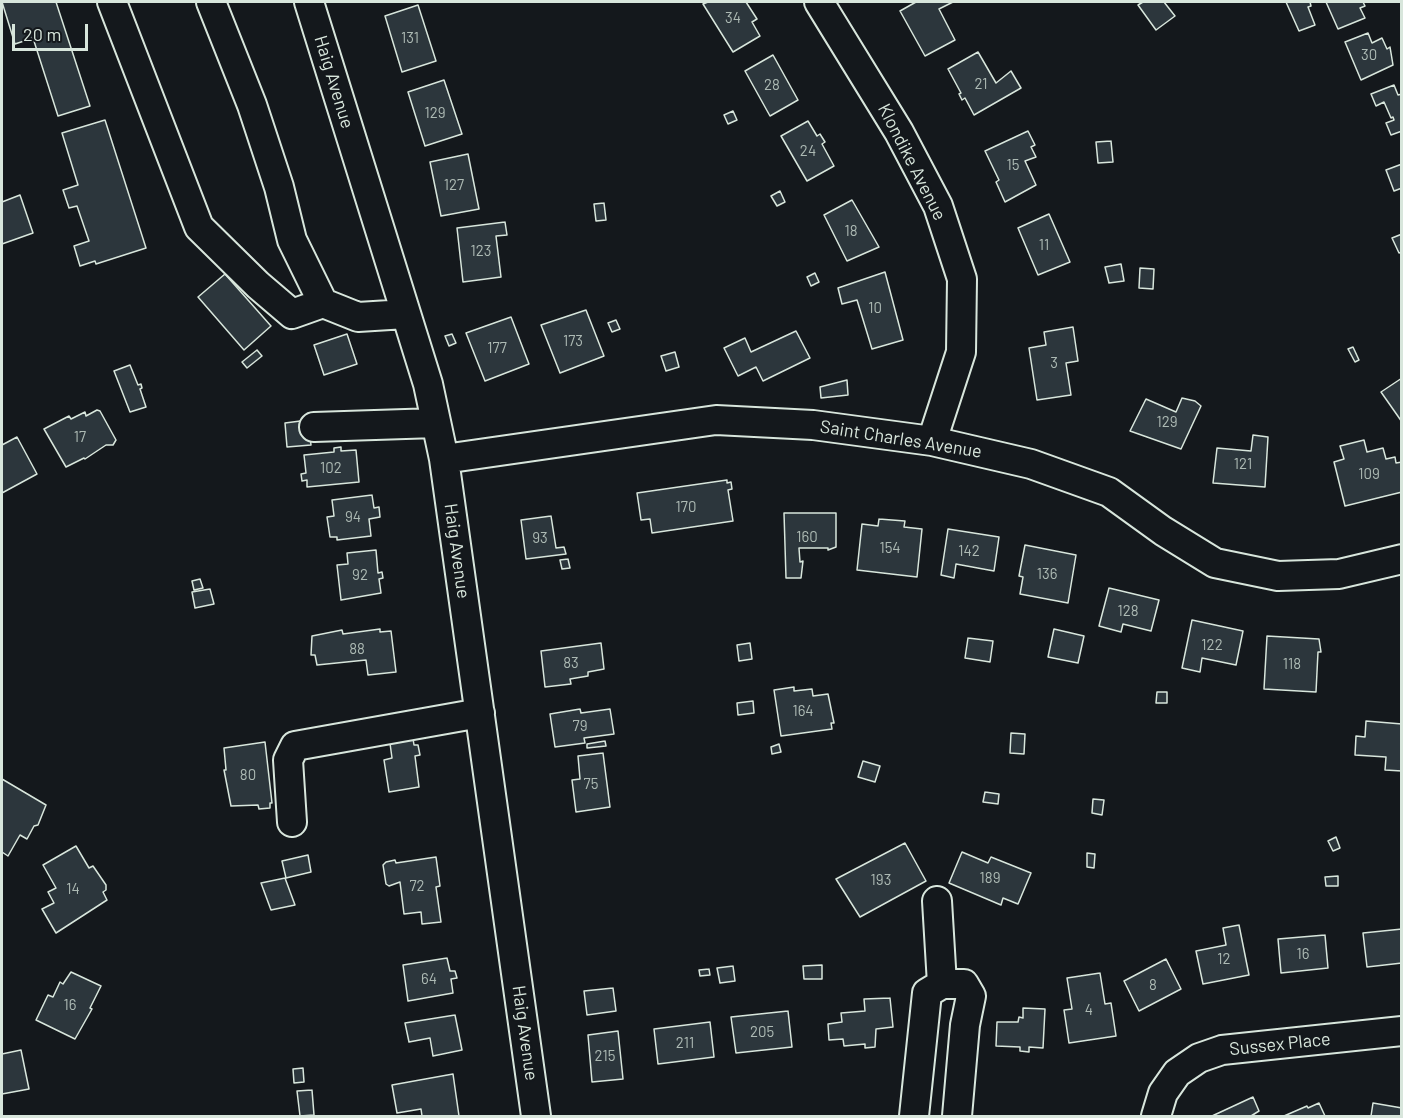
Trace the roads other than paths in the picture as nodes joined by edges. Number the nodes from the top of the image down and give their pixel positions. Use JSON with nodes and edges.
{"nodes":[{"id":1,"x":112,"y":2,"type":"edge"},
{"id":2,"x":211,"y":2,"type":"edge"},
{"id":3,"x":309,"y":2,"type":"edge"},
{"id":4,"x":819,"y":2,"type":"edge"},
{"id":5,"x":323,"y":303,"type":"junction"},
{"id":6,"x":406,"y":314,"type":"junction"},
{"id":7,"x":436,"y":423,"type":"junction"},
{"id":8,"x":314,"y":427,"type":"dead end"},
{"id":9,"x":932,"y":441,"type":"junction"},
{"id":10,"x":444,"y":459,"type":"junction"},
{"id":11,"x":1401,"y":559,"type":"edge"},
{"id":12,"x":480,"y":713,"type":"junction"},
{"id":13,"x":292,"y":822,"type":"dead end"},
{"id":14,"x":937,"y":901,"type":"dead end"},
{"id":15,"x":942,"y":984,"type":"junction"},
{"id":16,"x":1401,"y":1031,"type":"edge"},
{"id":17,"x":536,"y":1116,"type":"edge"},
{"id":18,"x":914,"y":1116,"type":"edge"},
{"id":19,"x":957,"y":1116,"type":"edge"},
{"id":20,"x":1156,"y":1116,"type":"edge"}],
"edges":[{"from":1,"to":5,"type":"street"},
{"from":2,"to":5,"type":"street"},
{"from":3,"to":6,"type":"street","name":"Haig Avenue"},
{"from":4,"to":9,"type":"street","name":"Klondike Avenue"},
{"from":5,"to":6,"type":"street"},
{"from":6,"to":7,"type":"street","name":"Haig Avenue"},
{"from":7,"to":8,"type":"street"},
{"from":7,"to":10,"type":"street","name":"Haig Avenue"},
{"from":9,"to":10,"type":"street","name":"Saint Charles Avenue"},
{"from":9,"to":11,"type":"street","name":"Saint Charles Avenue"},
{"from":10,"to":12,"type":"street","name":"Haig Avenue"},
{"from":12,"to":13,"type":"street"},
{"from":12,"to":17,"type":"street","name":"Haig Avenue"},
{"from":14,"to":15,"type":"street"},
{"from":15,"to":18,"type":"street"},
{"from":15,"to":19,"type":"street"},
{"from":16,"to":20,"type":"street","name":"Sussex Place"}]}
